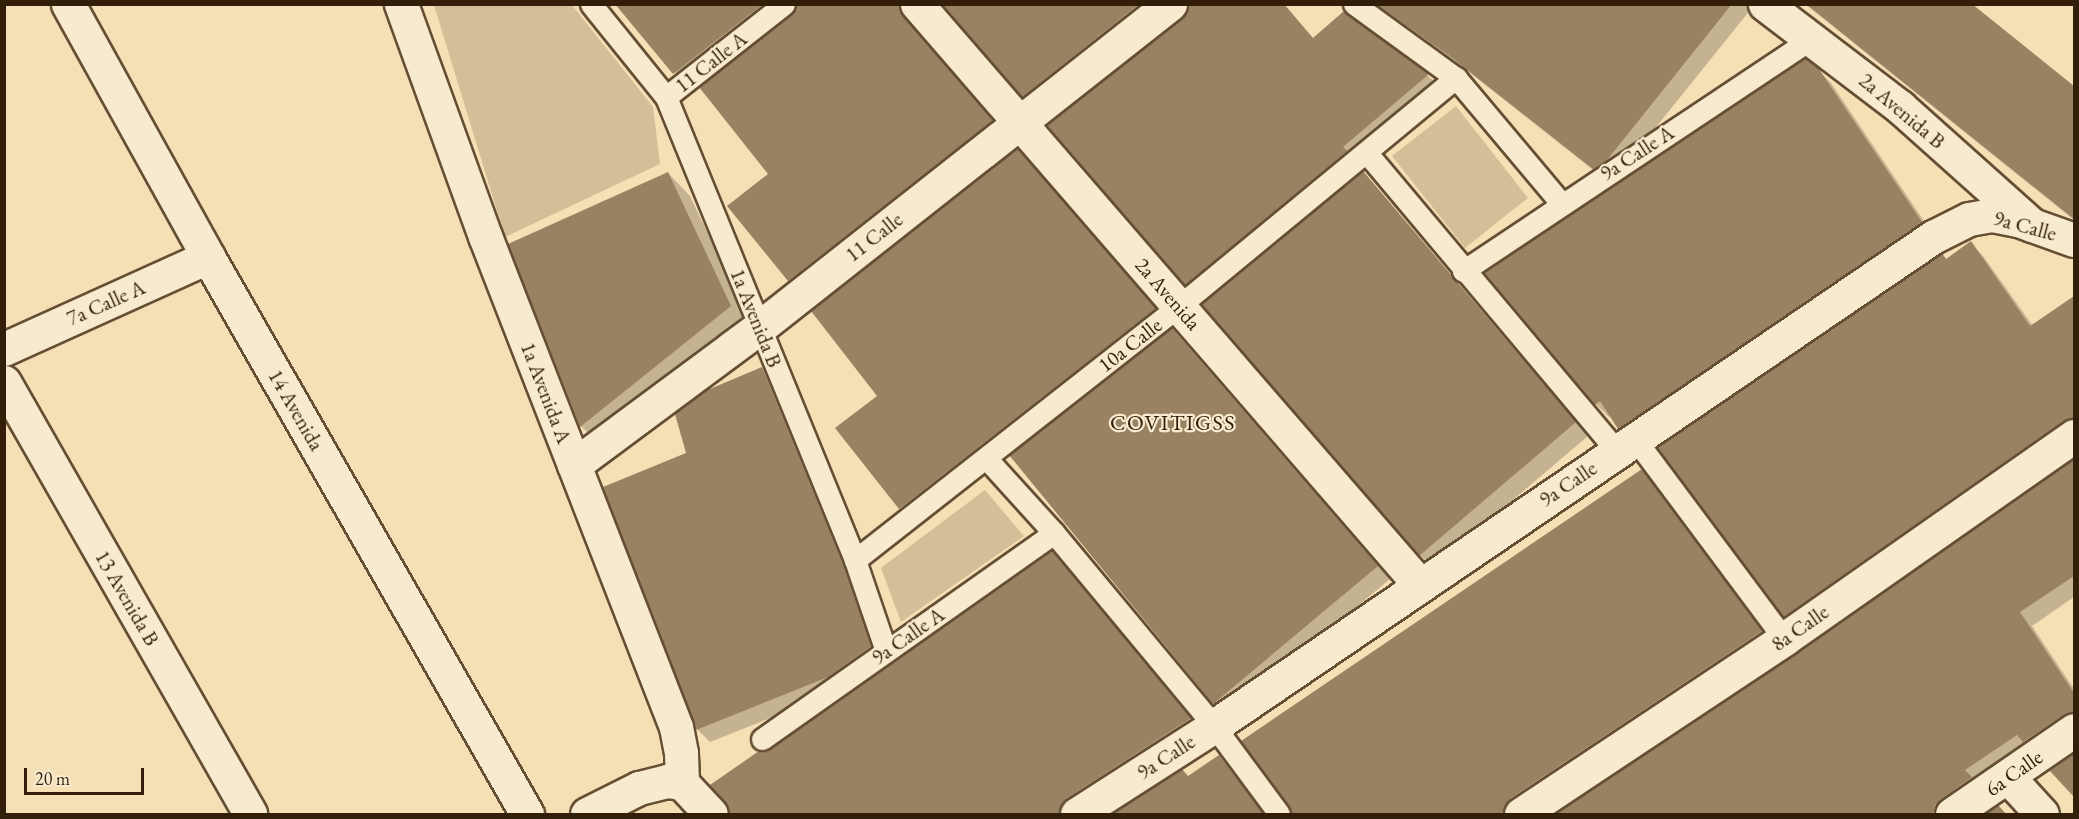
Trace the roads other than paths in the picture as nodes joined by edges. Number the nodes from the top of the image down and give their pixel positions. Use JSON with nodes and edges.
{"nodes":[{"id":1,"x":68,"y":4,"type":"edge"},
{"id":2,"x":401,"y":4,"type":"edge"},
{"id":3,"x":591,"y":4,"type":"edge"},
{"id":4,"x":784,"y":4,"type":"edge"},
{"id":5,"x":917,"y":4,"type":"edge"},
{"id":6,"x":1170,"y":4,"type":"edge"},
{"id":7,"x":1354,"y":4,"type":"edge"},
{"id":8,"x":1765,"y":4,"type":"edge"},
{"id":9,"x":1812,"y":38,"type":"junction"},
{"id":10,"x":1456,"y":78,"type":"junction"},
{"id":11,"x":666,"y":97,"type":"junction"},
{"id":12,"x":1018,"y":124,"type":"junction"},
{"id":13,"x":1366,"y":152,"type":"junction"},
{"id":14,"x":1561,"y":203,"type":"junction"},
{"id":15,"x":2032,"y":225,"type":"junction"},
{"id":16,"x":2074,"y":240,"type":"edge"},
{"id":17,"x":208,"y":256,"type":"junction"},
{"id":18,"x":1463,"y":270,"type":"junction"},
{"id":19,"x":1179,"y":306,"type":"junction"},
{"id":20,"x":760,"y":327,"type":"junction"},
{"id":21,"x":4,"y":349,"type":"edge"},
{"id":22,"x":4,"y":382,"type":"edge"},
{"id":23,"x":2074,"y":436,"type":"edge"},
{"id":24,"x":1626,"y":445,"type":"junction"},
{"id":25,"x":986,"y":458,"type":"junction"},
{"id":26,"x":574,"y":465,"type":"junction"},
{"id":27,"x":1054,"y":533,"type":"junction"},
{"id":28,"x":855,"y":560,"type":"junction"},
{"id":29,"x":1419,"y":584,"type":"junction"},
{"id":30,"x":1784,"y":639,"type":"junction"},
{"id":31,"x":886,"y":651,"type":"junction"},
{"id":32,"x":1214,"y":726,"type":"junction"},
{"id":33,"x":2074,"y":730,"type":"edge"},
{"id":34,"x":762,"y":739,"type":"dead end"},
{"id":35,"x":2008,"y":777,"type":"junction"},
{"id":36,"x":682,"y":783,"type":"junction"},
{"id":37,"x":250,"y":814,"type":"edge"},
{"id":38,"x":527,"y":814,"type":"edge"},
{"id":39,"x":587,"y":814,"type":"edge"},
{"id":40,"x":711,"y":814,"type":"edge"},
{"id":41,"x":1077,"y":814,"type":"edge"},
{"id":42,"x":1279,"y":814,"type":"edge"},
{"id":43,"x":1521,"y":814,"type":"edge"},
{"id":44,"x":1952,"y":814,"type":"edge"},
{"id":45,"x":2042,"y":814,"type":"edge"}],
"edges":[{"from":1,"to":17,"type":"street","name":"14 Avenida"},
{"from":2,"to":26,"type":"street","name":"1a Avenida A"},
{"from":3,"to":11,"type":"lane","name":"1a Avenida B"},
{"from":4,"to":11,"type":"lane","name":"11 Calle A"},
{"from":5,"to":12,"type":"street","name":"2a Avenida"},
{"from":6,"to":12,"type":"street","name":"11 Calle"},
{"from":7,"to":10,"type":"lane"},
{"from":8,"to":9,"type":"street","name":"2a Avenida B"},
{"from":9,"to":14,"type":"lane","name":"9a Calle A"},
{"from":9,"to":15,"type":"street","name":"2a Avenida B"},
{"from":10,"to":13,"type":"lane","name":"10a Calle"},
{"from":10,"to":14,"type":"lane"},
{"from":11,"to":20,"type":"lane","name":"1a Avenida B"},
{"from":12,"to":19,"type":"street","name":"2a Avenida"},
{"from":12,"to":20,"type":"street","name":"11 Calle"},
{"from":13,"to":18,"type":"lane"},
{"from":13,"to":19,"type":"lane","name":"10a Calle"},
{"from":14,"to":18,"type":"lane","name":"9a Calle A"},
{"from":15,"to":16,"type":"street","name":"9a Calle"},
{"from":15,"to":24,"type":"street","name":"9a Calle"},
{"from":17,"to":21,"type":"street","name":"7a Calle A"},
{"from":17,"to":38,"type":"street","name":"14 Avenida"},
{"from":18,"to":24,"type":"lane"},
{"from":19,"to":25,"type":"lane","name":"10a Calle"},
{"from":19,"to":29,"type":"street","name":"2a Avenida"},
{"from":20,"to":26,"type":"street","name":"11 Calle"},
{"from":20,"to":28,"type":"lane","name":"1a Avenida B"},
{"from":22,"to":37,"type":"street","name":"13 Avenida B"},
{"from":23,"to":30,"type":"street","name":"8a Calle"},
{"from":24,"to":29,"type":"street","name":"9a Calle"},
{"from":24,"to":30,"type":"lane"},
{"from":25,"to":27,"type":"lane"},
{"from":25,"to":28,"type":"lane","name":"10a Calle"},
{"from":26,"to":36,"type":"street","name":"1a Avenida A"},
{"from":27,"to":31,"type":"lane","name":"9a Calle A"},
{"from":27,"to":32,"type":"lane"},
{"from":28,"to":31,"type":"lane","name":"1a Avenida B"},
{"from":29,"to":32,"type":"street","name":"9a Calle"},
{"from":30,"to":43,"type":"street","name":"8a Calle"},
{"from":31,"to":34,"type":"lane","name":"9a Calle A"},
{"from":32,"to":41,"type":"street","name":"9a Calle"},
{"from":32,"to":42,"type":"lane"},
{"from":33,"to":35,"type":"street","name":"6a Calle"},
{"from":35,"to":44,"type":"street","name":"6a Calle"},
{"from":35,"to":45,"type":"street"},
{"from":36,"to":39,"type":"street"},
{"from":36,"to":40,"type":"street"}]}
